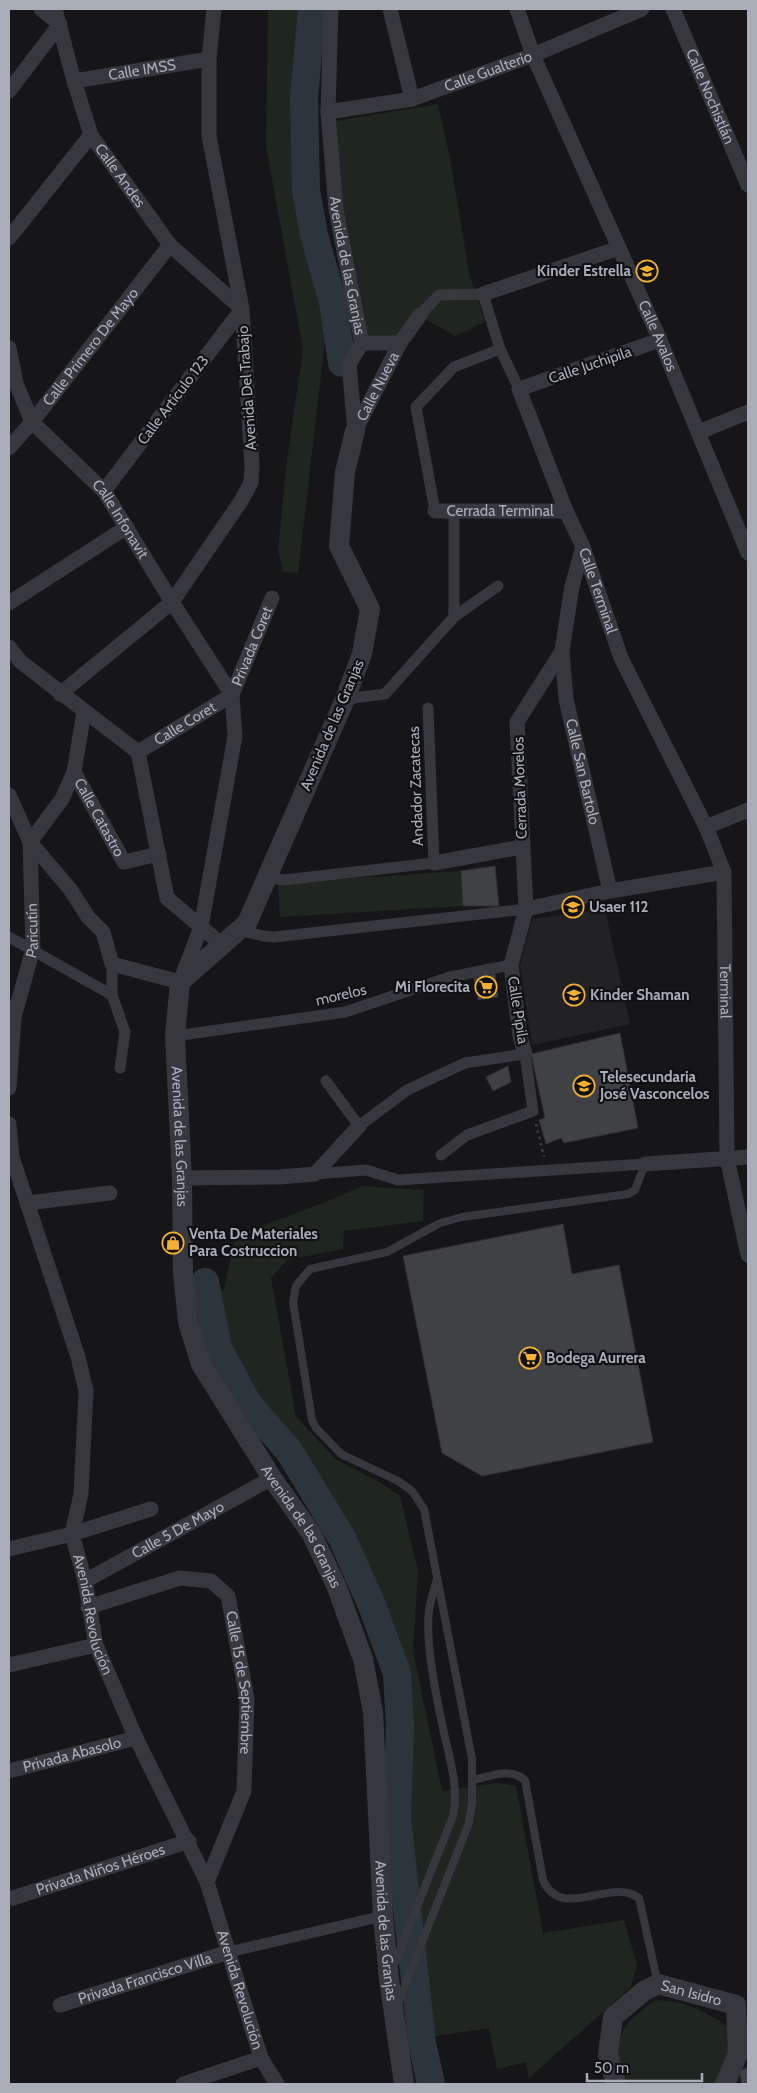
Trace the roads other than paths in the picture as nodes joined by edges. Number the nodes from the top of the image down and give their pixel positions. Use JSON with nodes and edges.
{"nodes":[{"id":1,"x":42,"y":9,"type":"edge"},
{"id":2,"x":55,"y":9,"type":"edge"},
{"id":3,"x":214,"y":9,"type":"edge"},
{"id":4,"x":331,"y":9,"type":"edge"},
{"id":5,"x":390,"y":9,"type":"edge"},
{"id":6,"x":517,"y":9,"type":"edge"},
{"id":7,"x":642,"y":9,"type":"edge"},
{"id":8,"x":673,"y":9,"type":"edge"},
{"id":9,"x":60,"y":24,"type":"junction"},
{"id":10,"x":533,"y":55,"type":"junction"},
{"id":11,"x":209,"y":58,"type":"junction"},
{"id":12,"x":74,"y":81,"type":"junction"},
{"id":13,"x":9,"y":91,"type":"edge"},
{"id":14,"x":412,"y":99,"type":"junction"},
{"id":15,"x":328,"y":112,"type":"junction"},
{"id":16,"x":92,"y":135,"type":"junction"},
{"id":17,"x":748,"y":185,"type":"edge"},
{"id":18,"x":9,"y":238,"type":"edge"},
{"id":19,"x":170,"y":245,"type":"junction"},
{"id":20,"x":619,"y":248,"type":"junction"},
{"id":21,"x":483,"y":294,"type":"junction"},
{"id":22,"x":242,"y":309,"type":"junction"},
{"id":23,"x":420,"y":316,"type":"joint"},
{"id":24,"x":660,"y":340,"type":"junction"},
{"id":25,"x":362,"y":343,"type":"junction"},
{"id":26,"x":400,"y":343,"type":"junction"},
{"id":27,"x":9,"y":348,"type":"edge"},
{"id":28,"x":500,"y":349,"type":"junction"},
{"id":29,"x":519,"y":389,"type":"junction"},
{"id":30,"x":748,"y":412,"type":"edge"},
{"id":31,"x":32,"y":422,"type":"junction"},
{"id":32,"x":355,"y":431,"type":"junction"},
{"id":33,"x":699,"y":432,"type":"junction"},
{"id":34,"x":9,"y":448,"type":"edge"},
{"id":35,"x":104,"y":491,"type":"junction"},
{"id":36,"x":435,"y":511,"type":"joint"},
{"id":37,"x":454,"y":511,"type":"junction"},
{"id":38,"x":566,"y":511,"type":"junction"},
{"id":39,"x":127,"y":527,"type":"junction"},
{"id":40,"x":583,"y":546,"type":"junction"},
{"id":41,"x":748,"y":553,"type":"edge"},
{"id":42,"x":498,"y":586,"type":"dead end"},
{"id":43,"x":272,"y":598,"type":"dead end"},
{"id":44,"x":172,"y":602,"type":"junction"},
{"id":45,"x":9,"y":604,"type":"edge"},
{"id":46,"x":454,"y":616,"type":"junction"},
{"id":47,"x":9,"y":647,"type":"edge"},
{"id":48,"x":562,"y":651,"type":"junction"},
{"id":49,"x":60,"y":694,"type":"junction"},
{"id":50,"x":232,"y":695,"type":"junction"},
{"id":51,"x":345,"y":699,"type":"junction"},
{"id":52,"x":428,"y":708,"type":"dead end"},
{"id":53,"x":84,"y":712,"type":"junction"},
{"id":54,"x":138,"y":752,"type":"junction"},
{"id":55,"x":74,"y":772,"type":"junction"},
{"id":56,"x":9,"y":795,"type":"edge"},
{"id":57,"x":748,"y":810,"type":"edge"},
{"id":58,"x":706,"y":827,"type":"junction"},
{"id":59,"x":30,"y":842,"type":"junction"},
{"id":60,"x":522,"y":847,"type":"junction"},
{"id":61,"x":159,"y":854,"type":"junction"},
{"id":62,"x":434,"y":863,"type":"junction"},
{"id":63,"x":724,"y":872,"type":"junction"},
{"id":64,"x":267,"y":877,"type":"junction"},
{"id":65,"x":610,"y":892,"type":"junction"},
{"id":66,"x":526,"y":909,"type":"junction"},
{"id":67,"x":201,"y":927,"type":"junction"},
{"id":68,"x":239,"y":930,"type":"junction"},
{"id":69,"x":9,"y":937,"type":"edge"},
{"id":70,"x":221,"y":944,"type":"junction"},
{"id":71,"x":33,"y":949,"type":"junction"},
{"id":72,"x":112,"y":964,"type":"junction"},
{"id":73,"x":511,"y":965,"type":"junction"},
{"id":74,"x":180,"y":982,"type":"junction"},
{"id":75,"x":112,"y":995,"type":"junction"},
{"id":76,"x":9,"y":1002,"type":"edge"},
{"id":77,"x":14,"y":1017,"type":"junction"},
{"id":78,"x":175,"y":1036,"type":"junction"},
{"id":79,"x":525,"y":1054,"type":"junction"},
{"id":80,"x":120,"y":1068,"type":"dead end"},
{"id":81,"x":326,"y":1081,"type":"dead end"},
{"id":82,"x":9,"y":1088,"type":"edge"},
{"id":83,"x":9,"y":1124,"type":"edge"},
{"id":84,"x":359,"y":1126,"type":"junction"},
{"id":85,"x":441,"y":1155,"type":"dead end"},
{"id":86,"x":748,"y":1157,"type":"edge"},
{"id":87,"x":727,"y":1158,"type":"junction"},
{"id":88,"x":645,"y":1164,"type":"junction"},
{"id":89,"x":315,"y":1174,"type":"junction"},
{"id":90,"x":182,"y":1178,"type":"junction"},
{"id":91,"x":110,"y":1193,"type":"dead end"},
{"id":92,"x":26,"y":1203,"type":"junction"},
{"id":93,"x":748,"y":1255,"type":"edge"},
{"id":94,"x":272,"y":1478,"type":"junction"},
{"id":95,"x":151,"y":1509,"type":"dead end"},
{"id":96,"x":72,"y":1534,"type":"junction"},
{"id":97,"x":9,"y":1549,"type":"edge"},
{"id":98,"x":437,"y":1580,"type":"junction"},
{"id":99,"x":85,"y":1581,"type":"junction"},
{"id":100,"x":88,"y":1607,"type":"junction"},
{"id":101,"x":96,"y":1645,"type":"junction"},
{"id":102,"x":9,"y":1665,"type":"edge"},
{"id":103,"x":136,"y":1738,"type":"junction"},
{"id":104,"x":9,"y":1771,"type":"edge"},
{"id":105,"x":473,"y":1780,"type":"junction"},
{"id":106,"x":189,"y":1841,"type":"junction"},
{"id":107,"x":207,"y":1882,"type":"junction"},
{"id":108,"x":13,"y":1898,"type":"dead end"},
{"id":109,"x":383,"y":1916,"type":"junction"},
{"id":110,"x":229,"y":1952,"type":"junction"},
{"id":111,"x":389,"y":1978,"type":"junction"},
{"id":112,"x":658,"y":1984,"type":"junction"},
{"id":113,"x":60,"y":2005,"type":"dead end"},
{"id":114,"x":742,"y":2007,"type":"edge"},
{"id":115,"x":393,"y":2015,"type":"junction"},
{"id":116,"x":743,"y":2053,"type":"edge"},
{"id":117,"x":260,"y":2058,"type":"junction"},
{"id":118,"x":183,"y":2084,"type":"edge"},
{"id":119,"x":277,"y":2084,"type":"edge"},
{"id":120,"x":404,"y":2084,"type":"edge"},
{"id":121,"x":616,"y":2084,"type":"edge"},
{"id":122,"x":724,"y":2084,"type":"edge"}],
"edges":[{"from":1,"to":9,"type":"street"},
{"from":2,"to":9,"type":"street","name":"Calle Andes"},
{"from":3,"to":11,"type":"street","name":"Avenida Del Trabajo"},
{"from":4,"to":15,"type":"street","name":"Avenida de las Granjas"},
{"from":5,"to":14,"type":"street"},
{"from":6,"to":10,"type":"street","name":"Calle Avalos"},
{"from":7,"to":10,"type":"street","name":"Calle Gualterio"},
{"from":8,"to":17,"type":"street","name":"Calle Nochistlán"},
{"from":9,"to":12,"type":"street","name":"Calle Andes"},
{"from":9,"to":13,"type":"street"},
{"from":10,"to":14,"type":"street","name":"Calle Gualterio"},
{"from":10,"to":20,"type":"street","name":"Calle Avalos"},
{"from":11,"to":12,"type":"street","name":"Calle IMSS"},
{"from":11,"to":22,"type":"street","name":"Avenida Del Trabajo"},
{"from":12,"to":16,"type":"street","name":"Calle Andes"},
{"from":14,"to":15,"type":"street","name":"Calle Gualterio"},
{"from":15,"to":25,"type":"street","name":"Avenida de las Granjas"},
{"from":16,"to":18,"type":"street"},
{"from":16,"to":19,"type":"street","name":"Calle Andes"},
{"from":19,"to":22,"type":"street","name":"Calle Andes"},
{"from":19,"to":31,"type":"street","name":"Calle Primero De Mayo"},
{"from":20,"to":21,"type":"street","name":"Calle Nueva"},
{"from":20,"to":24,"type":"street","name":"Calle Avalos"},
{"from":21,"to":23,"type":"street","name":"Calle Nueva"},
{"from":21,"to":28,"type":"street"},
{"from":22,"to":35,"type":"street","name":"Calle Artículo 123"},
{"from":22,"to":44,"type":"street","name":"Avenida Del Trabajo"},
{"from":23,"to":26,"type":"street","name":"Calle Nueva"},
{"from":24,"to":29,"type":"street","name":"Calle Juchipila"},
{"from":24,"to":33,"type":"street","name":"Calle Avalos"},
{"from":25,"to":26,"type":"street","name":"Calle Nueva"},
{"from":25,"to":32,"type":"street","name":"Avenida de las Granjas"},
{"from":26,"to":32,"type":"street","name":"Calle Nueva"},
{"from":27,"to":31,"type":"street","name":"Calle Infonavit"},
{"from":28,"to":29,"type":"street","name":"Calle Terminal"},
{"from":28,"to":36,"type":"street","name":"Cerrada Terminal"},
{"from":29,"to":38,"type":"street","name":"Calle Terminal"},
{"from":30,"to":33,"type":"street"},
{"from":31,"to":34,"type":"street","name":"Calle Primero De Mayo"},
{"from":31,"to":35,"type":"street","name":"Calle Infonavit"},
{"from":32,"to":51,"type":"street","name":"Avenida de las Granjas"},
{"from":33,"to":41,"type":"street","name":"Calle Avalos"},
{"from":35,"to":39,"type":"street","name":"Calle Infonavit"},
{"from":36,"to":37,"type":"street","name":"Cerrada Terminal"},
{"from":37,"to":38,"type":"street","name":"Cerrada Terminal"},
{"from":37,"to":46,"type":"street"},
{"from":38,"to":40,"type":"street","name":"Calle Terminal"},
{"from":39,"to":44,"type":"street","name":"Calle Infonavit"},
{"from":39,"to":45,"type":"street"},
{"from":40,"to":48,"type":"street"},
{"from":40,"to":58,"type":"street","name":"Calle Terminal"},
{"from":42,"to":46,"type":"street"},
{"from":43,"to":50,"type":"street","name":"Privada Coret"},
{"from":44,"to":49,"type":"street","name":"Avenida Del Trabajo"},
{"from":44,"to":50,"type":"street","name":"Calle Infonavit"},
{"from":46,"to":51,"type":"street"},
{"from":47,"to":49,"type":"street"},
{"from":48,"to":60,"type":"street","name":"Cerrada Morelos"},
{"from":48,"to":65,"type":"street","name":"Calle San Bartolo"},
{"from":49,"to":53,"type":"street"},
{"from":50,"to":54,"type":"street","name":"Calle Coret"},
{"from":50,"to":67,"type":"street","name":"Avenida de las Granjas"},
{"from":51,"to":64,"type":"street","name":"Avenida de las Granjas"},
{"from":52,"to":62,"type":"street","name":"Andador Zacatecas"},
{"from":53,"to":54,"type":"street"},
{"from":53,"to":55,"type":"street"},
{"from":54,"to":61,"type":"street"},
{"from":55,"to":59,"type":"street"},
{"from":55,"to":61,"type":"street","name":"Calle Catastro"},
{"from":56,"to":59,"type":"street"},
{"from":57,"to":58,"type":"street"},
{"from":58,"to":63,"type":"street","name":"Terminal"},
{"from":59,"to":71,"type":"street","name":"Paricutín"},
{"from":59,"to":72,"type":"street"},
{"from":60,"to":62,"type":"street"},
{"from":60,"to":66,"type":"street","name":"Cerrada Morelos"},
{"from":61,"to":67,"type":"street"},
{"from":62,"to":64,"type":"street"},
{"from":63,"to":65,"type":"street"},
{"from":63,"to":87,"type":"street","name":"Terminal"},
{"from":64,"to":68,"type":"street","name":"Avenida de las Granjas"},
{"from":65,"to":66,"type":"street"},
{"from":66,"to":68,"type":"street"},
{"from":66,"to":73,"type":"street","name":"Calle Pípila"},
{"from":67,"to":70,"type":"street"},
{"from":67,"to":74,"type":"street","name":"Avenida de las Granjas"},
{"from":68,"to":70,"type":"street","name":"Avenida de las Granjas"},
{"from":69,"to":71,"type":"street"},
{"from":70,"to":74,"type":"street","name":"Avenida de las Granjas"},
{"from":71,"to":75,"type":"street"},
{"from":71,"to":77,"type":"street","name":"Paricutín"},
{"from":72,"to":74,"type":"street"},
{"from":72,"to":75,"type":"street"},
{"from":73,"to":78,"type":"street","name":"morelos"},
{"from":73,"to":79,"type":"street","name":"Calle Pípila"},
{"from":74,"to":78,"type":"street","name":"Avenida de las Granjas"},
{"from":75,"to":80,"type":"street"},
{"from":76,"to":77,"type":"street"},
{"from":77,"to":82,"type":"street"},
{"from":78,"to":90,"type":"street","name":"Avenida de las Granjas"},
{"from":79,"to":84,"type":"street"},
{"from":79,"to":85,"type":"street"},
{"from":81,"to":84,"type":"street"},
{"from":83,"to":92,"type":"street","name":"Avenida Revolución"},
{"from":84,"to":89,"type":"street"},
{"from":86,"to":87,"type":"street"},
{"from":87,"to":88,"type":"street"},
{"from":87,"to":93,"type":"street","name":"Terminal"},
{"from":88,"to":89,"type":"street"},
{"from":88,"to":98,"type":"lane"},
{"from":89,"to":90,"type":"street"},
{"from":90,"to":94,"type":"street","name":"Avenida de las Granjas"},
{"from":91,"to":92,"type":"street"},
{"from":92,"to":96,"type":"street","name":"Avenida Revolución"},
{"from":94,"to":99,"type":"street","name":"Calle 5 De Mayo"},
{"from":94,"to":109,"type":"street","name":"Avenida de las Granjas"},
{"from":95,"to":96,"type":"street"},
{"from":96,"to":97,"type":"street"},
{"from":96,"to":99,"type":"street","name":"Avenida Revolución"},
{"from":98,"to":105,"type":"lane"},
{"from":98,"to":111,"type":"lane"},
{"from":99,"to":100,"type":"street","name":"Avenida Revolución"},
{"from":100,"to":101,"type":"street","name":"Avenida Revolución"},
{"from":100,"to":107,"type":"street","name":"Calle 15 de Septiembre"},
{"from":101,"to":102,"type":"street"},
{"from":101,"to":103,"type":"street","name":"Avenida Revolución"},
{"from":103,"to":104,"type":"street","name":"Privada Abasolo"},
{"from":103,"to":106,"type":"street","name":"Avenida Revolución"},
{"from":105,"to":112,"type":"lane"},
{"from":105,"to":115,"type":"lane"},
{"from":106,"to":107,"type":"street","name":"Avenida Revolución"},
{"from":106,"to":108,"type":"street","name":"Privada Niños Héroes"},
{"from":107,"to":110,"type":"street","name":"Avenida Revolución"},
{"from":109,"to":110,"type":"street"},
{"from":109,"to":111,"type":"street","name":"Avenida de las Granjas"},
{"from":110,"to":113,"type":"street","name":"Privada Francisco Villa"},
{"from":110,"to":117,"type":"street","name":"Avenida Revolución"},
{"from":111,"to":115,"type":"street","name":"Avenida de las Granjas"},
{"from":112,"to":114,"type":"street","name":"San Isidro"},
{"from":112,"to":121,"type":"street","name":"San Isidro"},
{"from":114,"to":116,"type":"street","name":"San Isidro"},
{"from":115,"to":120,"type":"street","name":"Avenida de las Granjas"},
{"from":116,"to":122,"type":"street","name":"San Isidro"},
{"from":117,"to":118,"type":"street"},
{"from":117,"to":119,"type":"street","name":"Avenida Revolución"}]}
